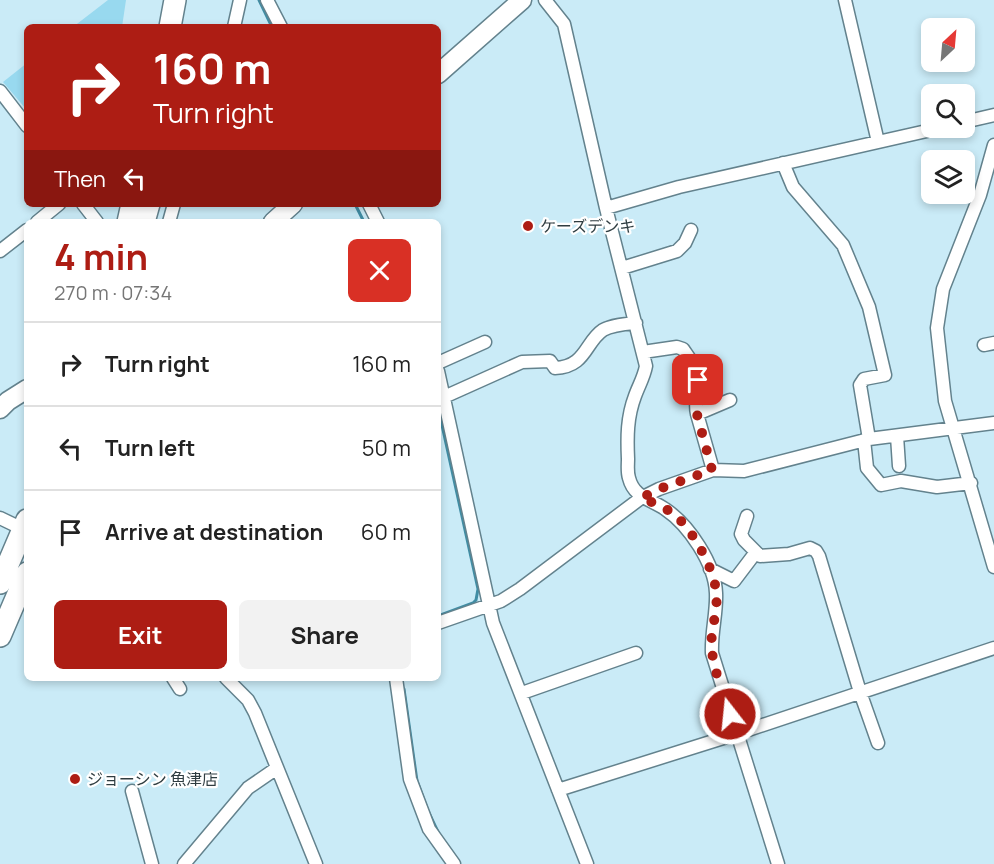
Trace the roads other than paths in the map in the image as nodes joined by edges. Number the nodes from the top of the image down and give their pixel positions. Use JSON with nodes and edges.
{"nodes":[{"id":1,"x":175,"y":0,"type":"edge"},
{"id":2,"x":188,"y":0,"type":"edge"},
{"id":3,"x":240,"y":0,"type":"edge"},
{"id":4,"x":267,"y":0,"type":"edge"},
{"id":5,"x":522,"y":0,"type":"edge"},
{"id":6,"x":545,"y":0,"type":"edge"},
{"id":7,"x":845,"y":0,"type":"edge"},
{"id":8,"x":171,"y":24,"type":"edge"},
{"id":9,"x":184,"y":24,"type":"edge"},
{"id":10,"x":235,"y":24,"type":"edge"},
{"id":11,"x":279,"y":24,"type":"edge"},
{"id":12,"x":441,"y":71,"type":"edge"},
{"id":13,"x":0,"y":91,"type":"edge"},
{"id":14,"x":994,"y":115,"type":"edge"},
{"id":15,"x":24,"y":119,"type":"edge"},
{"id":16,"x":975,"y":119,"type":"edge"},
{"id":17,"x":921,"y":132,"type":"edge"},
{"id":18,"x":878,"y":142,"type":"junction"},
{"id":19,"x":994,"y":145,"type":"edge"},
{"id":20,"x":783,"y":163,"type":"junction"},
{"id":21,"x":55,"y":207,"type":"edge"},
{"id":22,"x":85,"y":207,"type":"edge"},
{"id":23,"x":290,"y":207,"type":"edge"},
{"id":24,"x":606,"y":208,"type":"junction"},
{"id":25,"x":41,"y":219,"type":"edge"},
{"id":26,"x":95,"y":219,"type":"edge"},
{"id":27,"x":276,"y":219,"type":"edge"},
{"id":28,"x":691,"y":230,"type":"dead end"},
{"id":29,"x":24,"y":232,"type":"edge"},
{"id":30,"x":0,"y":251,"type":"edge"},
{"id":31,"x":622,"y":268,"type":"junction"},
{"id":32,"x":636,"y":323,"type":"junction"},
{"id":33,"x":485,"y":342,"type":"dead end"},
{"id":34,"x":643,"y":352,"type":"junction"},
{"id":35,"x":441,"y":362,"type":"edge"},
{"id":36,"x":24,"y":390,"type":"edge"},
{"id":37,"x":730,"y":400,"type":"dead end"},
{"id":38,"x":3,"y":401,"type":"edge"},
{"id":39,"x":442,"y":404,"type":"edge"},
{"id":40,"x":697,"y":414,"type":"junction"},
{"id":41,"x":994,"y":423,"type":"edge"},
{"id":42,"x":953,"y":428,"type":"junction"},
{"id":43,"x":897,"y":436,"type":"junction"},
{"id":44,"x":867,"y":440,"type":"junction"},
{"id":45,"x":899,"y":466,"type":"dead end"},
{"id":46,"x":712,"y":470,"type":"junction"},
{"id":47,"x":971,"y":483,"type":"junction"},
{"id":48,"x":641,"y":498,"type":"junction"},
{"id":49,"x":747,"y":516,"type":"dead end"},
{"id":50,"x":994,"y":517,"type":"edge"},
{"id":51,"x":0,"y":518,"type":"edge"},
{"id":52,"x":982,"y":524,"type":"junction"},
{"id":53,"x":24,"y":526,"type":"edge"},
{"id":54,"x":24,"y":531,"type":"edge"},
{"id":55,"x":756,"y":552,"type":"junction"},
{"id":56,"x":994,"y":567,"type":"edge"},
{"id":57,"x":710,"y":569,"type":"junction"},
{"id":58,"x":24,"y":580,"type":"edge"},
{"id":59,"x":0,"y":583,"type":"edge"},
{"id":60,"x":489,"y":605,"type":"junction"},
{"id":61,"x":441,"y":623,"type":"edge"},
{"id":62,"x":0,"y":636,"type":"edge"},
{"id":63,"x":994,"y":648,"type":"edge"},
{"id":64,"x":636,"y":653,"type":"dead end"},
{"id":65,"x":229,"y":681,"type":"edge"},
{"id":66,"x":396,"y":681,"type":"edge"},
{"id":67,"x":860,"y":692,"type":"junction"},
{"id":68,"x":522,"y":693,"type":"junction"},
{"id":69,"x":736,"y":734,"type":"junction"},
{"id":70,"x":878,"y":743,"type":"dead end"},
{"id":71,"x":277,"y":768,"type":"junction"},
{"id":72,"x":558,"y":790,"type":"junction"},
{"id":73,"x":132,"y":791,"type":"dead end"},
{"id":74,"x":152,"y":864,"type":"edge"},
{"id":75,"x":184,"y":864,"type":"edge"},
{"id":76,"x":316,"y":864,"type":"edge"},
{"id":77,"x":454,"y":864,"type":"edge"},
{"id":78,"x":587,"y":864,"type":"edge"},
{"id":79,"x":778,"y":864,"type":"edge"}],
"edges":[{"from":1,"to":8,"type":"highway"},
{"from":2,"to":9,"type":"highway"},
{"from":3,"to":10,"type":"street"},
{"from":4,"to":11,"type":"street"},
{"from":5,"to":12,"type":"main road"},
{"from":6,"to":24,"type":"street"},
{"from":7,"to":18,"type":"street"},
{"from":13,"to":15,"type":"street"},
{"from":14,"to":16,"type":"street"},
{"from":17,"to":18,"type":"street"},
{"from":18,"to":20,"type":"street"},
{"from":19,"to":42,"type":"street"},
{"from":20,"to":24,"type":"street"},
{"from":20,"to":44,"type":"street"},
{"from":21,"to":25,"type":"street"},
{"from":22,"to":26,"type":"street"},
{"from":23,"to":27,"type":"main road"},
{"from":24,"to":31,"type":"street"},
{"from":28,"to":31,"type":"street"},
{"from":29,"to":30,"type":"street"},
{"from":31,"to":32,"type":"street"},
{"from":32,"to":34,"type":"street"},
{"from":32,"to":39,"type":"street"},
{"from":33,"to":35,"type":"street"},
{"from":34,"to":40,"type":"street"},
{"from":34,"to":48,"type":"street"},
{"from":36,"to":38,"type":"main road"},
{"from":37,"to":40,"type":"street"},
{"from":39,"to":60,"type":"street"},
{"from":40,"to":46,"type":"street"},
{"from":41,"to":42,"type":"street"},
{"from":42,"to":43,"type":"street"},
{"from":42,"to":47,"type":"street"},
{"from":43,"to":44,"type":"street"},
{"from":43,"to":45,"type":"street"},
{"from":44,"to":46,"type":"street"},
{"from":44,"to":47,"type":"street"},
{"from":46,"to":48,"type":"street"},
{"from":47,"to":52,"type":"street"},
{"from":48,"to":57,"type":"street"},
{"from":48,"to":60,"type":"street"},
{"from":49,"to":55,"type":"street"},
{"from":50,"to":52,"type":"street"},
{"from":51,"to":53,"type":"street"},
{"from":52,"to":56,"type":"street"},
{"from":54,"to":59,"type":"highway"},
{"from":55,"to":57,"type":"street"},
{"from":55,"to":67,"type":"street"},
{"from":57,"to":69,"type":"street"},
{"from":58,"to":62,"type":"highway"},
{"from":60,"to":61,"type":"street"},
{"from":60,"to":68,"type":"street"},
{"from":63,"to":67,"type":"street"},
{"from":64,"to":68,"type":"street"},
{"from":65,"to":71,"type":"street"},
{"from":66,"to":77,"type":"street"},
{"from":67,"to":69,"type":"street"},
{"from":67,"to":70,"type":"street"},
{"from":68,"to":72,"type":"street"},
{"from":69,"to":72,"type":"street"},
{"from":69,"to":79,"type":"street"},
{"from":71,"to":75,"type":"street"},
{"from":71,"to":76,"type":"street"},
{"from":72,"to":78,"type":"street"},
{"from":73,"to":74,"type":"street"}]}
